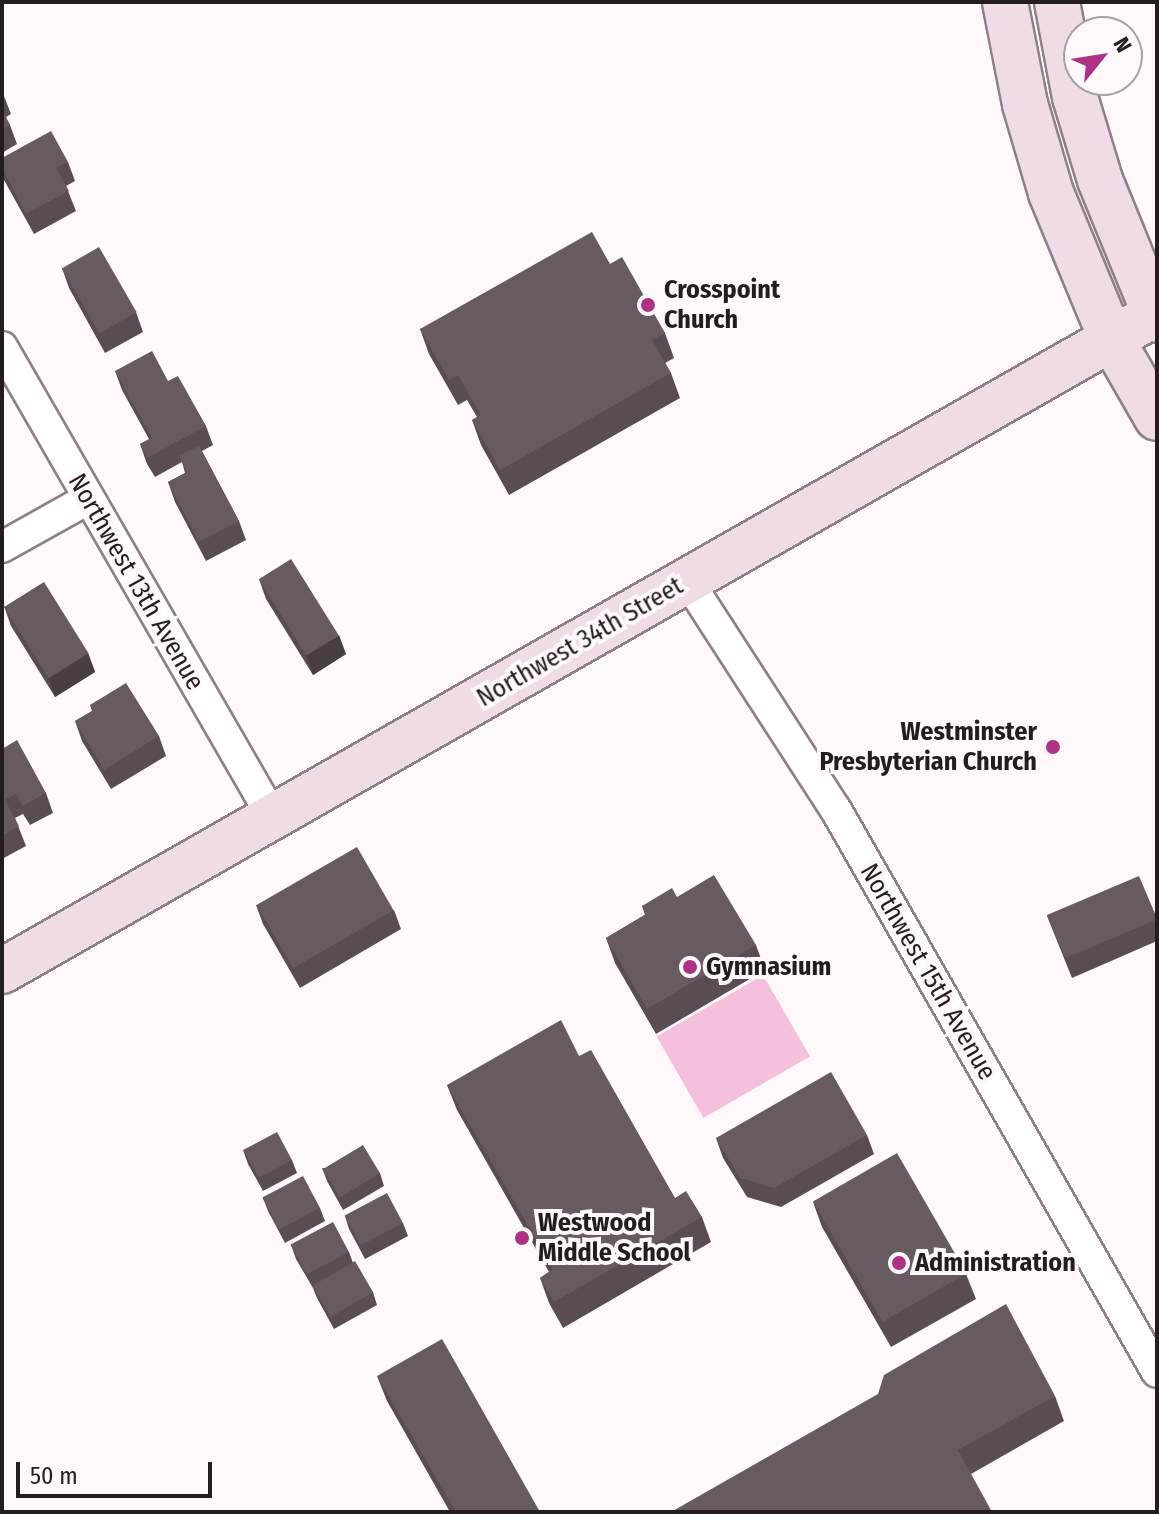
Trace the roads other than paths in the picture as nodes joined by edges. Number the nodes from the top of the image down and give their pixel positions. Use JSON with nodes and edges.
{"nodes":[{"id":1,"x":1005,"y":2,"type":"edge"},
{"id":2,"x":1057,"y":2,"type":"edge"},
{"id":3,"x":1156,"y":316,"type":"edge"},
{"id":4,"x":1111,"y":338,"type":"junction"},
{"id":5,"x":2,"y":347,"type":"edge"},
{"id":6,"x":1157,"y":418,"type":"edge"},
{"id":7,"x":88,"y":499,"type":"junction"},
{"id":8,"x":2,"y":547,"type":"edge"},
{"id":9,"x":687,"y":580,"type":"junction"},
{"id":10,"x":272,"y":816,"type":"junction"},
{"id":11,"x":2,"y":971,"type":"edge"},
{"id":12,"x":1157,"y":1372,"type":"edge"}],
"edges":[{"from":1,"to":4,"type":"main road"},
{"from":2,"to":3,"type":"main road"},
{"from":3,"to":4,"type":"main road","name":"Northwest 34th Street"},
{"from":4,"to":6,"type":"main road"},
{"from":4,"to":9,"type":"main road","name":"Northwest 34th Street"},
{"from":5,"to":7,"type":"street","name":"Northwest 13th Avenue"},
{"from":7,"to":8,"type":"street"},
{"from":7,"to":10,"type":"street","name":"Northwest 13th Avenue"},
{"from":9,"to":10,"type":"main road","name":"Northwest 34th Street"},
{"from":9,"to":12,"type":"street","name":"Northwest 15th Avenue"},
{"from":10,"to":11,"type":"main road","name":"Northwest 34th Street"}]}
